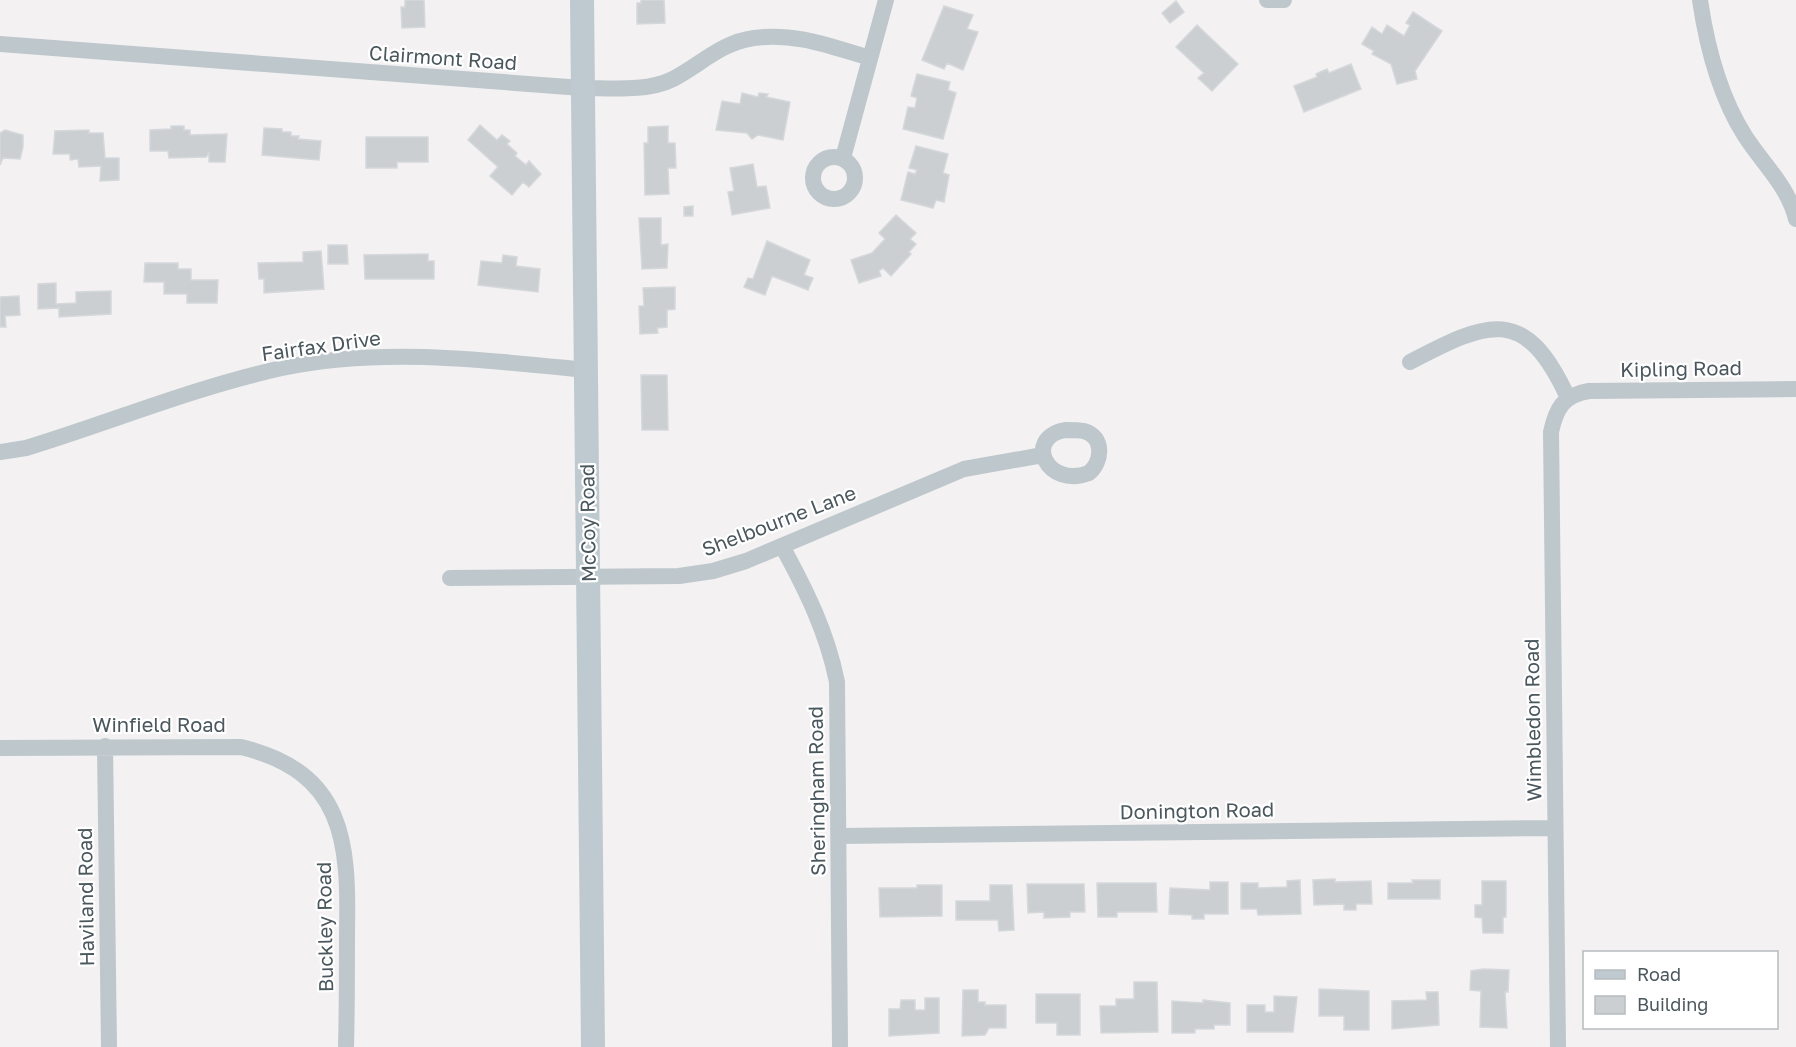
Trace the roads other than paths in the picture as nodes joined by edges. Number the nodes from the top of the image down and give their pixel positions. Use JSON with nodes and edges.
{"nodes":[{"id":1,"x":582,"y":0,"type":"edge"},
{"id":2,"x":886,"y":0,"type":"edge"},
{"id":3,"x":1267,"y":0,"type":"edge"},
{"id":4,"x":1284,"y":0,"type":"edge"},
{"id":5,"x":1700,"y":0,"type":"edge"},
{"id":6,"x":0,"y":44,"type":"edge"},
{"id":7,"x":870,"y":58,"type":"junction"},
{"id":8,"x":582,"y":88,"type":"junction"},
{"id":9,"x":843,"y":158,"type":"dead end"},
{"id":10,"x":1796,"y":219,"type":"edge"},
{"id":11,"x":1410,"y":362,"type":"dead end"},
{"id":12,"x":586,"y":370,"type":"junction"},
{"id":13,"x":1796,"y":389,"type":"edge"},
{"id":14,"x":1568,"y":398,"type":"junction"},
{"id":15,"x":0,"y":452,"type":"edge"},
{"id":16,"x":1043,"y":455,"type":"dead end"},
{"id":17,"x":782,"y":546,"type":"junction"},
{"id":18,"x":450,"y":578,"type":"dead end"},
{"id":19,"x":589,"y":578,"type":"junction"},
{"id":20,"x":105,"y":746,"type":"junction"},
{"id":21,"x":0,"y":748,"type":"edge"},
{"id":22,"x":308,"y":781,"type":"joint"},
{"id":23,"x":1555,"y":828,"type":"junction"},
{"id":24,"x":839,"y":836,"type":"junction"},
{"id":25,"x":109,"y":1047,"type":"edge"},
{"id":26,"x":346,"y":1047,"type":"edge"},
{"id":27,"x":593,"y":1047,"type":"edge"},
{"id":28,"x":840,"y":1047,"type":"edge"},
{"id":29,"x":1558,"y":1047,"type":"edge"}],
"edges":[{"from":1,"to":8,"type":"main road","name":"McCoy Road"},
{"from":2,"to":7,"type":"street"},
{"from":3,"to":4,"type":"street"},
{"from":5,"to":10,"type":"street"},
{"from":6,"to":8,"type":"street","name":"Clairmont Road"},
{"from":7,"to":8,"type":"street","name":"Clairmont Road"},
{"from":7,"to":9,"type":"street"},
{"from":8,"to":12,"type":"main road","name":"McCoy Road"},
{"from":11,"to":14,"type":"street"},
{"from":12,"to":15,"type":"street","name":"Fairfax Drive"},
{"from":12,"to":19,"type":"main road","name":"McCoy Road"},
{"from":13,"to":14,"type":"street","name":"Kipling Road"},
{"from":14,"to":23,"type":"street","name":"Wimbledon Road"},
{"from":16,"to":17,"type":"street","name":"Shelbourne Lane"},
{"from":17,"to":19,"type":"street","name":"Shelbourne Lane"},
{"from":17,"to":24,"type":"street","name":"Sheringham Road"},
{"from":18,"to":19,"type":"street","name":"Shelbourne Lane"},
{"from":19,"to":27,"type":"main road","name":"McCoy Road"},
{"from":20,"to":21,"type":"street","name":"Winfield Road"},
{"from":20,"to":22,"type":"street","name":"Winfield Road"},
{"from":20,"to":25,"type":"street","name":"Haviland Road"},
{"from":22,"to":26,"type":"street","name":"Buckley Road"},
{"from":23,"to":24,"type":"street","name":"Donington Road"},
{"from":23,"to":29,"type":"street","name":"Wimbledon Road"},
{"from":24,"to":28,"type":"street","name":"Sheringham Road"}]}
